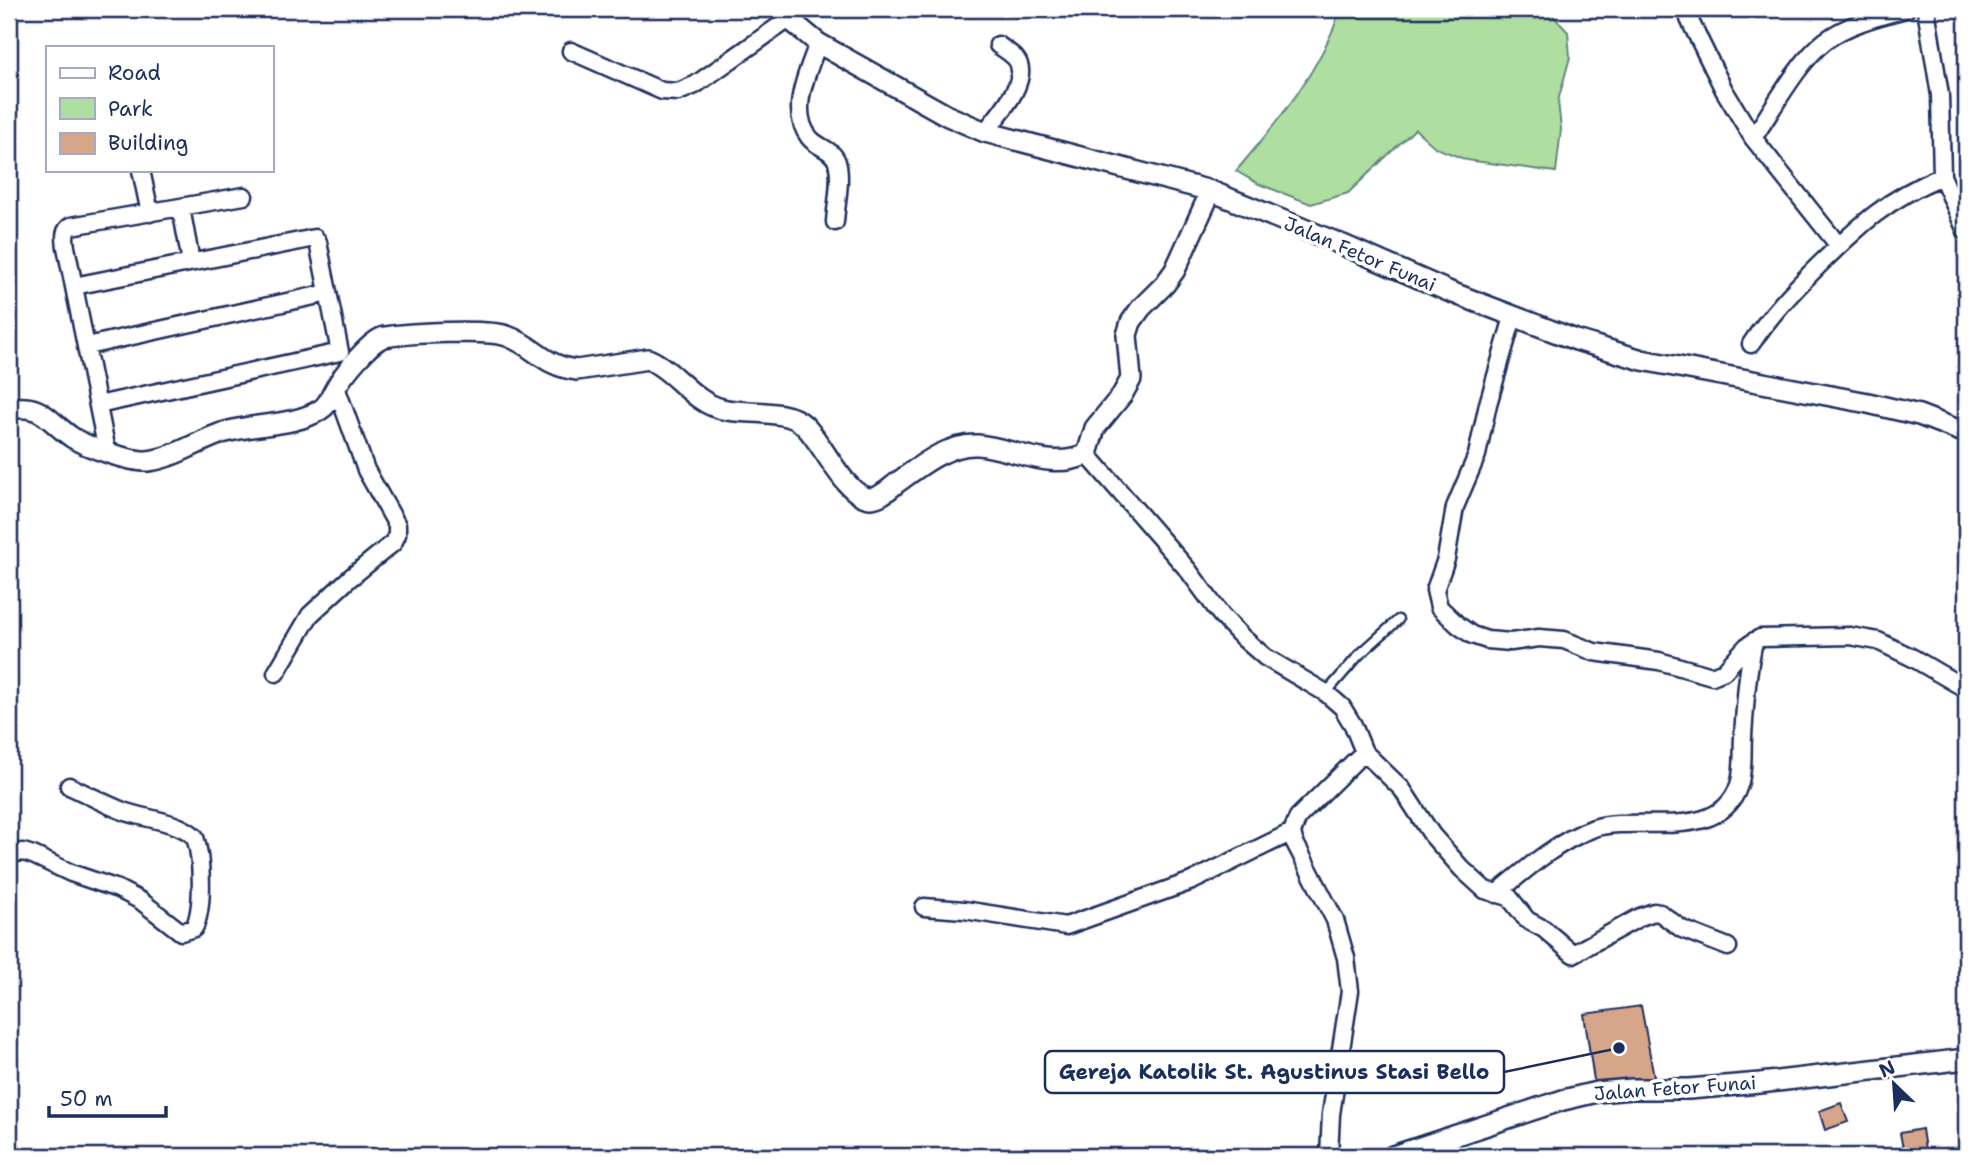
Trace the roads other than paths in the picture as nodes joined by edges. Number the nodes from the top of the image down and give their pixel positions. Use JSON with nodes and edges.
{"nodes":[{"id":1,"x":1906,"y":9,"type":"edge"},
{"id":2,"x":1926,"y":9,"type":"edge"},
{"id":3,"x":786,"y":14,"type":"edge"},
{"id":4,"x":1689,"y":19,"type":"dead end"},
{"id":5,"x":818,"y":43,"type":"junction"},
{"id":6,"x":998,"y":45,"type":"dead end"},
{"id":7,"x":571,"y":51,"type":"dead end"},
{"id":8,"x":985,"y":132,"type":"junction"},
{"id":9,"x":1753,"y":138,"type":"junction"},
{"id":10,"x":141,"y":172,"type":"edge"},
{"id":11,"x":1942,"y":176,"type":"junction"},
{"id":12,"x":1211,"y":191,"type":"junction"},
{"id":13,"x":244,"y":196,"type":"dead end"},
{"id":14,"x":181,"y":208,"type":"junction"},
{"id":15,"x":150,"y":213,"type":"junction"},
{"id":16,"x":835,"y":222,"type":"dead end"},
{"id":17,"x":1966,"y":231,"type":"edge"},
{"id":18,"x":1839,"y":246,"type":"junction"},
{"id":19,"x":191,"y":262,"type":"junction"},
{"id":20,"x":74,"y":286,"type":"junction"},
{"id":21,"x":328,"y":293,"type":"junction"},
{"id":22,"x":1513,"y":317,"type":"junction"},
{"id":23,"x":1751,"y":344,"type":"dead end"},
{"id":24,"x":87,"y":346,"type":"junction"},
{"id":25,"x":336,"y":387,"type":"junction"},
{"id":26,"x":98,"y":405,"type":"junction"},
{"id":27,"x":9,"y":409,"type":"edge"},
{"id":28,"x":1966,"y":433,"type":"edge"},
{"id":29,"x":107,"y":451,"type":"junction"},
{"id":30,"x":1087,"y":454,"type":"junction"},
{"id":31,"x":1398,"y":620,"type":"dead end"},
{"id":32,"x":1754,"y":641,"type":"junction"},
{"id":33,"x":276,"y":673,"type":"dead end"},
{"id":34,"x":1966,"y":689,"type":"edge"},
{"id":35,"x":1326,"y":694,"type":"junction"},
{"id":36,"x":1364,"y":752,"type":"junction"},
{"id":37,"x":69,"y":786,"type":"dead end"},
{"id":38,"x":1292,"y":832,"type":"junction"},
{"id":39,"x":9,"y":854,"type":"edge"},
{"id":40,"x":1496,"y":894,"type":"junction"},
{"id":41,"x":924,"y":907,"type":"dead end"},
{"id":42,"x":1728,"y":947,"type":"dead end"},
{"id":43,"x":1966,"y":1059,"type":"edge"},
{"id":44,"x":1329,"y":1156,"type":"edge"},
{"id":45,"x":1393,"y":1156,"type":"edge"}],
"edges":[{"from":1,"to":9,"type":"street"},
{"from":2,"to":11,"type":"street"},
{"from":3,"to":5,"type":"street","name":"Jalan Fetor Funai"},
{"from":3,"to":7,"type":"street"},
{"from":4,"to":9,"type":"street"},
{"from":5,"to":8,"type":"street","name":"Jalan Fetor Funai"},
{"from":5,"to":16,"type":"street"},
{"from":6,"to":8,"type":"street"},
{"from":8,"to":12,"type":"street","name":"Jalan Fetor Funai"},
{"from":9,"to":18,"type":"street"},
{"from":10,"to":15,"type":"street"},
{"from":11,"to":17,"type":"street"},
{"from":11,"to":18,"type":"street"},
{"from":12,"to":22,"type":"street","name":"Jalan Fetor Funai"},
{"from":12,"to":30,"type":"street"},
{"from":13,"to":14,"type":"street"},
{"from":14,"to":15,"type":"street"},
{"from":14,"to":19,"type":"street"},
{"from":15,"to":20,"type":"street"},
{"from":18,"to":23,"type":"street"},
{"from":19,"to":20,"type":"street"},
{"from":19,"to":21,"type":"street"},
{"from":20,"to":24,"type":"street"},
{"from":21,"to":24,"type":"street"},
{"from":21,"to":26,"type":"street"},
{"from":22,"to":28,"type":"street","name":"Jalan Fetor Funai"},
{"from":22,"to":32,"type":"street"},
{"from":24,"to":26,"type":"street"},
{"from":25,"to":29,"type":"street"},
{"from":25,"to":30,"type":"street"},
{"from":25,"to":33,"type":"street"},
{"from":26,"to":29,"type":"street"},
{"from":27,"to":29,"type":"street"},
{"from":30,"to":35,"type":"street"},
{"from":31,"to":35,"type":"lane"},
{"from":32,"to":34,"type":"street"},
{"from":32,"to":40,"type":"street"},
{"from":35,"to":36,"type":"street"},
{"from":36,"to":38,"type":"street"},
{"from":36,"to":40,"type":"street"},
{"from":37,"to":39,"type":"street"},
{"from":38,"to":41,"type":"street"},
{"from":38,"to":44,"type":"street"},
{"from":40,"to":42,"type":"street"},
{"from":43,"to":45,"type":"street","name":"Jalan Fetor Funai"}]}
